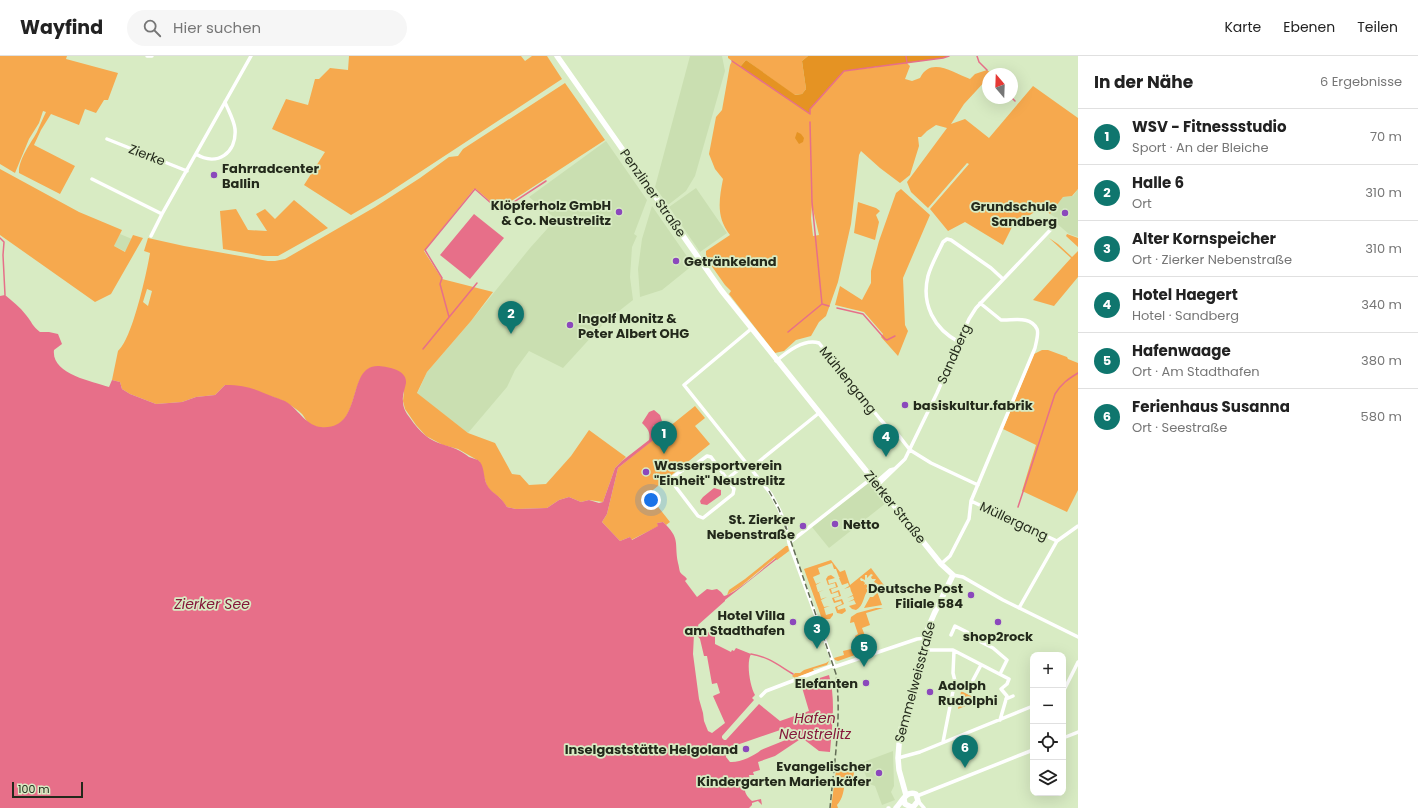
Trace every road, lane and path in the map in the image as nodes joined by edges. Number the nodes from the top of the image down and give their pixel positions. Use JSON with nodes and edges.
{"nodes":[{"id":1,"x":147,"y":56,"type":"edge"},
{"id":2,"x":152,"y":56,"type":"edge"},
{"id":3,"x":251,"y":56,"type":"edge"},
{"id":4,"x":557,"y":56,"type":"edge"},
{"id":5,"x":225,"y":102,"type":"junction"},
{"id":6,"x":107,"y":139,"type":"dead end"},
{"id":7,"x":196,"y":154,"type":"junction"},
{"id":8,"x":187,"y":171,"type":"junction"},
{"id":9,"x":92,"y":179,"type":"dead end"},
{"id":10,"x":162,"y":214,"type":"junction"},
{"id":11,"x":1056,"y":224,"type":"dead end"},
{"id":12,"x":151,"y":236,"type":"dead end"},
{"id":13,"x":1004,"y":279,"type":"junction"},
{"id":14,"x":980,"y":303,"type":"junction"},
{"id":15,"x":751,"y":329,"type":"junction"},
{"id":16,"x":959,"y":342,"type":"junction"},
{"id":17,"x":776,"y":361,"type":"junction"},
{"id":18,"x":819,"y":413,"type":"junction"},
{"id":19,"x":910,"y":450,"type":"junction"},
{"id":20,"x":747,"y":463,"type":"junction"},
{"id":21,"x":752,"y":468,"type":"junction"},
{"id":22,"x":727,"y":479,"type":"junction"},
{"id":23,"x":875,"y":482,"type":"junction"},
{"id":24,"x":978,"y":485,"type":"junction"},
{"id":25,"x":971,"y":501,"type":"junction"},
{"id":26,"x":1078,"y":526,"type":"edge"},
{"id":27,"x":1057,"y":541,"type":"junction"},
{"id":28,"x":789,"y":543,"type":"junction"},
{"id":29,"x":943,"y":562,"type":"junction"},
{"id":30,"x":953,"y":575,"type":"junction"},
{"id":31,"x":1020,"y":608,"type":"junction"},
{"id":32,"x":951,"y":635,"type":"dead end"},
{"id":33,"x":1078,"y":637,"type":"edge"},
{"id":34,"x":925,"y":638,"type":"junction"},
{"id":35,"x":922,"y":650,"type":"junction"},
{"id":36,"x":954,"y":651,"type":"junction"},
{"id":37,"x":1078,"y":662,"type":"edge"},
{"id":38,"x":981,"y":665,"type":"junction"},
{"id":39,"x":834,"y":666,"type":"junction"},
{"id":40,"x":1000,"y":674,"type":"junction"},
{"id":41,"x":973,"y":680,"type":"dead end"},
{"id":42,"x":1065,"y":688,"type":"edge"},
{"id":43,"x":761,"y":696,"type":"dead end"},
{"id":44,"x":1013,"y":696,"type":"dead end"},
{"id":45,"x":1006,"y":699,"type":"junction"},
{"id":46,"x":1030,"y":707,"type":"edge"},
{"id":47,"x":1000,"y":720,"type":"junction"},
{"id":48,"x":1078,"y":732,"type":"edge"},
{"id":49,"x":1066,"y":737,"type":"edge"},
{"id":50,"x":943,"y":742,"type":"junction"},
{"id":51,"x":1030,"y":751,"type":"edge"},
{"id":52,"x":898,"y":758,"type":"junction"},
{"id":53,"x":899,"y":770,"type":"junction"},
{"id":54,"x":916,"y":796,"type":"junction"},
{"id":55,"x":905,"y":799,"type":"junction"},
{"id":56,"x":916,"y":807,"type":"edge"},
{"id":57,"x":897,"y":808,"type":"edge"},
{"id":58,"x":924,"y":808,"type":"edge"}],
"edges":[{"from":1,"to":2,"type":"street"},
{"from":3,"to":5,"type":"street"},
{"from":4,"to":15,"type":"main road","name":"Penzliner Straße"},
{"from":5,"to":7,"type":"street"},
{"from":5,"to":7,"type":"street"},
{"from":6,"to":8,"type":"street","name":"Zierke"},
{"from":7,"to":8,"type":"street"},
{"from":8,"to":10,"type":"street"},
{"from":9,"to":10,"type":"street"},
{"from":10,"to":12,"type":"street"},
{"from":11,"to":13,"type":"street","name":"Sandberg"},
{"from":13,"to":14,"type":"street","name":"Sandberg"},
{"from":13,"to":16,"type":"street"},
{"from":14,"to":16,"type":"street","name":"Sandberg"},
{"from":14,"to":24,"type":"street"},
{"from":15,"to":17,"type":"main road","name":"Zierker Straße"},
{"from":15,"to":20,"type":"street"},
{"from":16,"to":19,"type":"street","name":"Sandberg"},
{"from":17,"to":18,"type":"main road","name":"Zierker Straße"},
{"from":17,"to":19,"type":"street","name":"Mühlengang"},
{"from":18,"to":21,"type":"street"},
{"from":18,"to":23,"type":"main road","name":"Zierker Straße"},
{"from":19,"to":23,"type":"street","name":"Sandberg"},
{"from":19,"to":24,"type":"street"},
{"from":20,"to":21,"type":"street"},
{"from":20,"to":22,"type":"street"},
{"from":21,"to":28,"type":"street"},
{"from":22,"to":22,"type":"street"},
{"from":23,"to":28,"type":"street","name":"Sandberg"},
{"from":23,"to":29,"type":"main road","name":"Zierker Straße"},
{"from":24,"to":25,"type":"street"},
{"from":25,"to":27,"type":"street","name":"Müllergang"},
{"from":25,"to":29,"type":"street"},
{"from":26,"to":27,"type":"street"},
{"from":27,"to":31,"type":"street"},
{"from":28,"to":39,"type":"street"},
{"from":29,"to":30,"type":"main road","name":"Zierker Straße"},
{"from":30,"to":31,"type":"street","name":"Zierker Straße"},
{"from":30,"to":34,"type":"main road","name":"Semmelweisstraße"},
{"from":31,"to":33,"type":"street","name":"Zierker Straße"},
{"from":32,"to":40,"type":"street"},
{"from":34,"to":35,"type":"main road","name":"Semmelweisstraße"},
{"from":34,"to":39,"type":"street"},
{"from":35,"to":36,"type":"street"},
{"from":35,"to":52,"type":"main road","name":"Semmelweisstraße"},
{"from":36,"to":38,"type":"street"},
{"from":36,"to":50,"type":"street"},
{"from":37,"to":42,"type":"street"},
{"from":38,"to":40,"type":"street"},
{"from":38,"to":41,"type":"street"},
{"from":39,"to":43,"type":"street"},
{"from":40,"to":45,"type":"street"},
{"from":44,"to":45,"type":"street"},
{"from":45,"to":47,"type":"street"},
{"from":46,"to":47,"type":"street"},
{"from":47,"to":50,"type":"street"},
{"from":48,"to":49,"type":"street"},
{"from":50,"to":52,"type":"street"},
{"from":51,"to":54,"type":"street"},
{"from":52,"to":53,"type":"main road","name":"Semmelweisstraße"},
{"from":53,"to":54,"type":"main road","name":"Semmelweisstraße"},
{"from":53,"to":55,"type":"main road","name":"Semmelweisstraße"},
{"from":54,"to":55,"type":"main road"},
{"from":54,"to":56,"type":"main road"},
{"from":54,"to":58,"type":"street"},
{"from":55,"to":56,"type":"main road"},
{"from":55,"to":57,"type":"main road"}]}
